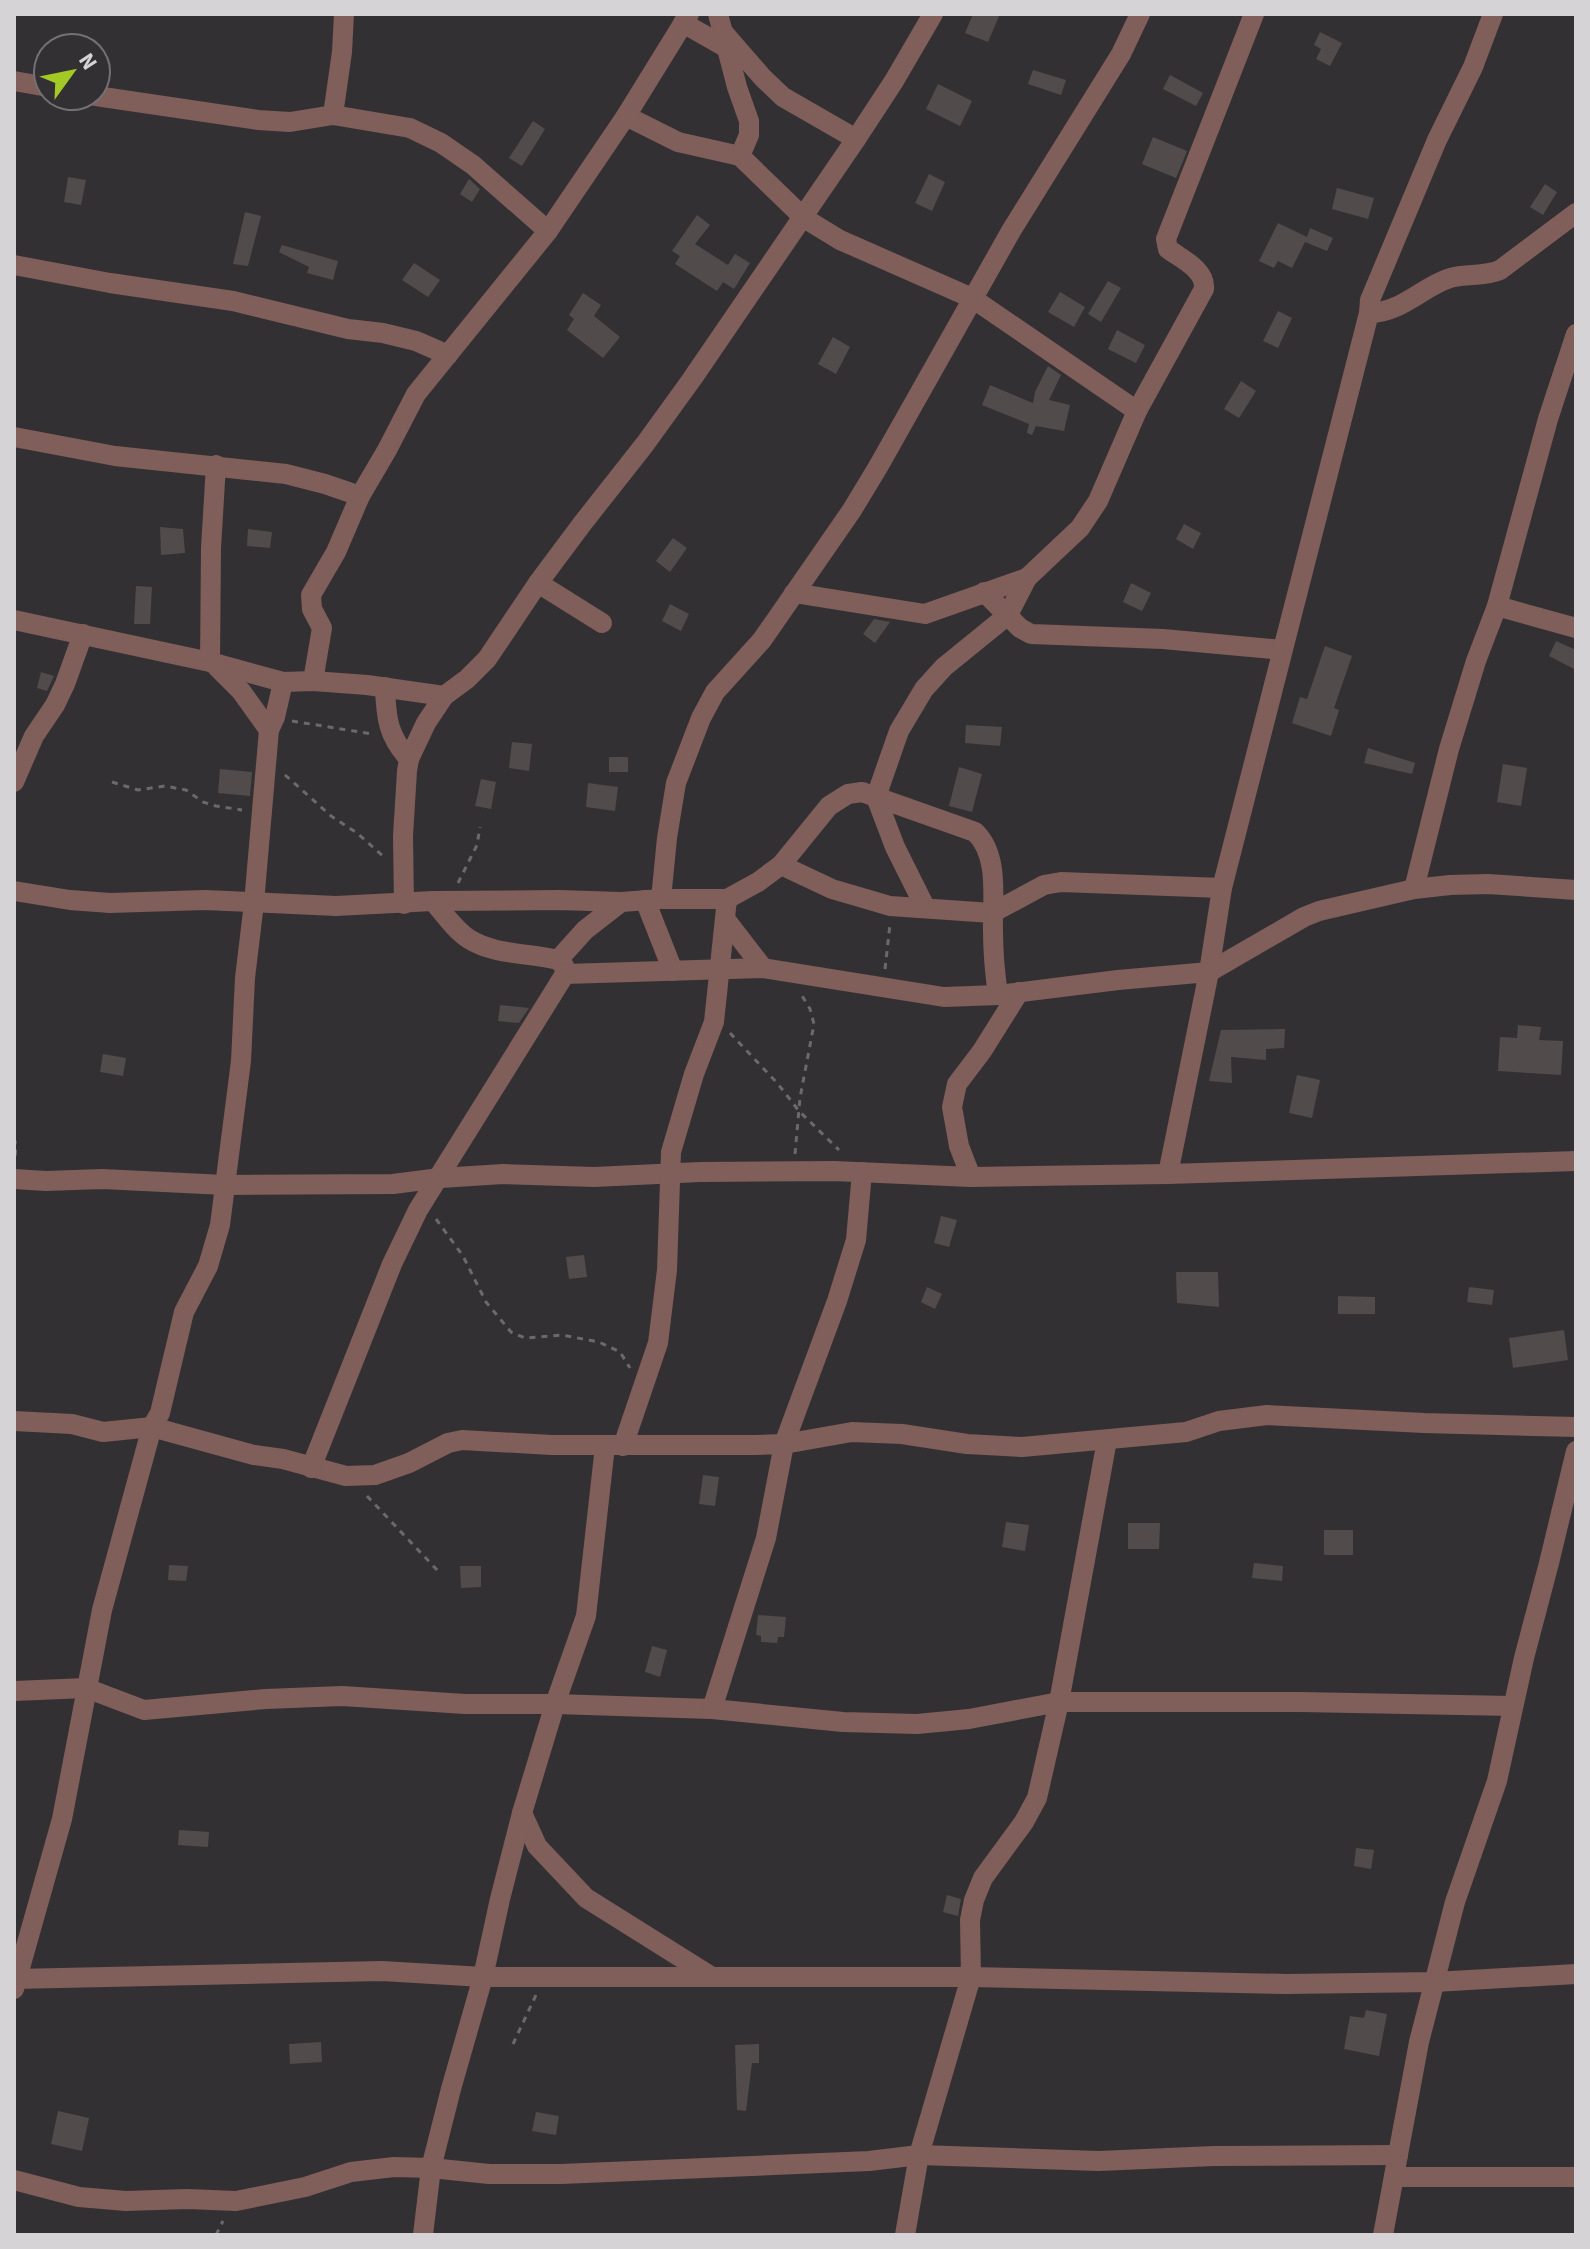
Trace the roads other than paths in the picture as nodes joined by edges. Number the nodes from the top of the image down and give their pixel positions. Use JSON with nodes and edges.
{"nodes":[{"id":1,"x":344,"y":14,"type":"edge"},
{"id":2,"x":933,"y":14,"type":"edge"},
{"id":3,"x":1140,"y":14,"type":"edge"},
{"id":4,"x":1254,"y":14,"type":"edge"},
{"id":5,"x":1493,"y":14,"type":"edge"},
{"id":6,"x":686,"y":19,"type":"edge"},
{"id":7,"x":723,"y":31,"type":"edge"},
{"id":8,"x":112,"y":98,"type":"edge"},
{"id":9,"x":333,"y":115,"type":"junction"},
{"id":10,"x":626,"y":116,"type":"junction"},
{"id":11,"x":856,"y":139,"type":"junction"},
{"id":12,"x":740,"y":156,"type":"junction"},
{"id":13,"x":1576,"y":213,"type":"edge"},
{"id":14,"x":804,"y":218,"type":"junction"},
{"id":15,"x":548,"y":231,"type":"junction"},
{"id":16,"x":14,"y":265,"type":"edge"},
{"id":17,"x":972,"y":298,"type":"junction"},
{"id":18,"x":1369,"y":313,"type":"junction"},
{"id":19,"x":1576,"y":334,"type":"edge"},
{"id":20,"x":448,"y":355,"type":"junction"},
{"id":21,"x":1137,"y":411,"type":"junction"},
{"id":22,"x":14,"y":437,"type":"edge"},
{"id":23,"x":216,"y":465,"type":"junction"},
{"id":24,"x":360,"y":496,"type":"junction"},
{"id":25,"x":1027,"y":578,"type":"junction"},
{"id":26,"x":538,"y":583,"type":"junction"},
{"id":27,"x":984,"y":592,"type":"junction"},
{"id":28,"x":794,"y":593,"type":"junction"},
{"id":29,"x":1497,"y":606,"type":"junction"},
{"id":30,"x":1008,"y":615,"type":"junction"},
{"id":31,"x":14,"y":620,"type":"edge"},
{"id":32,"x":602,"y":623,"type":"dead end"},
{"id":33,"x":1576,"y":628,"type":"edge"},
{"id":34,"x":83,"y":634,"type":"junction"},
{"id":35,"x":1282,"y":650,"type":"junction"},
{"id":36,"x":210,"y":662,"type":"junction"},
{"id":37,"x":313,"y":681,"type":"junction"},
{"id":38,"x":283,"y":682,"type":"junction"},
{"id":39,"x":385,"y":687,"type":"junction"},
{"id":40,"x":444,"y":696,"type":"junction"},
{"id":41,"x":272,"y":723,"type":"junction"},
{"id":42,"x":409,"y":759,"type":"junction"},
{"id":43,"x":14,"y":782,"type":"edge"},
{"id":44,"x":876,"y":797,"type":"junction"},
{"id":45,"x":781,"y":865,"type":"junction"},
{"id":46,"x":1222,"y":888,"type":"junction"},
{"id":47,"x":1414,"y":889,"type":"junction"},
{"id":48,"x":1576,"y":890,"type":"edge"},
{"id":49,"x":14,"y":891,"type":"edge"},
{"id":50,"x":653,"y":899,"type":"junction"},
{"id":51,"x":438,"y":902,"type":"junction"},
{"id":52,"x":621,"y":902,"type":"junction"},
{"id":53,"x":254,"y":903,"type":"junction"},
{"id":54,"x":404,"y":904,"type":"junction"},
{"id":55,"x":925,"y":907,"type":"junction"},
{"id":56,"x":726,"y":909,"type":"junction"},
{"id":57,"x":992,"y":913,"type":"junction"},
{"id":58,"x":561,"y":967,"type":"junction"},
{"id":59,"x":763,"y":968,"type":"junction"},
{"id":60,"x":673,"y":971,"type":"junction"},
{"id":61,"x":720,"y":971,"type":"junction"},
{"id":62,"x":1209,"y":972,"type":"junction"},
{"id":63,"x":1019,"y":992,"type":"junction"},
{"id":64,"x":998,"y":995,"type":"junction"},
{"id":65,"x":1576,"y":1161,"type":"edge"},
{"id":66,"x":862,"y":1172,"type":"junction"},
{"id":67,"x":671,"y":1174,"type":"junction"},
{"id":68,"x":1168,"y":1174,"type":"junction"},
{"id":69,"x":971,"y":1177,"type":"junction"},
{"id":70,"x":440,"y":1178,"type":"junction"},
{"id":71,"x":14,"y":1179,"type":"edge"},
{"id":72,"x":393,"y":1184,"type":"junction"},
{"id":73,"x":225,"y":1185,"type":"junction"},
{"id":74,"x":420,"y":1208,"type":"junction"},
{"id":75,"x":14,"y":1421,"type":"edge"},
{"id":76,"x":152,"y":1427,"type":"junction"},
{"id":77,"x":1576,"y":1427,"type":"edge"},
{"id":78,"x":1107,"y":1440,"type":"junction"},
{"id":79,"x":784,"y":1444,"type":"junction"},
{"id":80,"x":614,"y":1446,"type":"junction"},
{"id":81,"x":1576,"y":1451,"type":"edge"},
{"id":82,"x":311,"y":1468,"type":"junction"},
{"id":83,"x":86,"y":1688,"type":"junction"},
{"id":84,"x":14,"y":1691,"type":"edge"},
{"id":85,"x":1059,"y":1702,"type":"junction"},
{"id":86,"x":555,"y":1704,"type":"junction"},
{"id":87,"x":1512,"y":1706,"type":"junction"},
{"id":88,"x":712,"y":1709,"type":"junction"},
{"id":89,"x":522,"y":1813,"type":"junction"},
{"id":90,"x":1576,"y":1974,"type":"edge"},
{"id":91,"x":483,"y":1977,"type":"junction"},
{"id":92,"x":971,"y":1977,"type":"junction"},
{"id":93,"x":713,"y":1978,"type":"junction"},
{"id":94,"x":15,"y":1982,"type":"edge"},
{"id":95,"x":1434,"y":1982,"type":"junction"},
{"id":96,"x":919,"y":2155,"type":"junction"},
{"id":97,"x":1398,"y":2155,"type":"junction"},
{"id":98,"x":431,"y":2168,"type":"junction"},
{"id":99,"x":1394,"y":2177,"type":"junction"},
{"id":100,"x":1576,"y":2177,"type":"edge"},
{"id":101,"x":14,"y":2180,"type":"edge"},
{"id":102,"x":423,"y":2235,"type":"edge"},
{"id":103,"x":905,"y":2235,"type":"edge"},
{"id":104,"x":1383,"y":2235,"type":"edge"}],
"edges":[{"from":1,"to":9,"type":"street"},
{"from":2,"to":11,"type":"street"},
{"from":3,"to":17,"type":"street"},
{"from":4,"to":21,"type":"street"},
{"from":5,"to":18,"type":"street"},
{"from":6,"to":7,"type":"street"},
{"from":6,"to":10,"type":"street"},
{"from":7,"to":11,"type":"street"},
{"from":7,"to":12,"type":"street"},
{"from":8,"to":9,"type":"street"},
{"from":9,"to":15,"type":"street"},
{"from":10,"to":12,"type":"street"},
{"from":10,"to":15,"type":"street"},
{"from":11,"to":14,"type":"street"},
{"from":12,"to":14,"type":"street"},
{"from":13,"to":18,"type":"street"},
{"from":14,"to":17,"type":"street"},
{"from":14,"to":26,"type":"street"},
{"from":15,"to":20,"type":"street"},
{"from":16,"to":20,"type":"street"},
{"from":17,"to":21,"type":"street"},
{"from":17,"to":28,"type":"street"},
{"from":18,"to":35,"type":"street"},
{"from":19,"to":29,"type":"street"},
{"from":20,"to":24,"type":"street"},
{"from":21,"to":25,"type":"street"},
{"from":22,"to":23,"type":"street"},
{"from":23,"to":24,"type":"street"},
{"from":23,"to":36,"type":"street"},
{"from":24,"to":37,"type":"street"},
{"from":25,"to":27,"type":"street"},
{"from":25,"to":30,"type":"street"},
{"from":26,"to":32,"type":"street"},
{"from":26,"to":40,"type":"street"},
{"from":27,"to":28,"type":"street"},
{"from":27,"to":30,"type":"street"},
{"from":28,"to":50,"type":"street"},
{"from":29,"to":33,"type":"street"},
{"from":29,"to":47,"type":"street"},
{"from":30,"to":35,"type":"street"},
{"from":30,"to":44,"type":"street"},
{"from":31,"to":34,"type":"street"},
{"from":34,"to":36,"type":"street"},
{"from":34,"to":43,"type":"street"},
{"from":35,"to":46,"type":"street"},
{"from":36,"to":38,"type":"street"},
{"from":36,"to":41,"type":"street"},
{"from":37,"to":38,"type":"street"},
{"from":37,"to":39,"type":"street"},
{"from":38,"to":41,"type":"street"},
{"from":39,"to":40,"type":"street"},
{"from":39,"to":42,"type":"street"},
{"from":40,"to":42,"type":"street"},
{"from":41,"to":53,"type":"street"},
{"from":42,"to":54,"type":"street"},
{"from":44,"to":45,"type":"street"},
{"from":44,"to":55,"type":"street"},
{"from":44,"to":57,"type":"street"},
{"from":45,"to":55,"type":"street"},
{"from":45,"to":56,"type":"street"},
{"from":46,"to":57,"type":"street"},
{"from":46,"to":62,"type":"street"},
{"from":47,"to":48,"type":"street"},
{"from":47,"to":62,"type":"street"},
{"from":49,"to":53,"type":"street"},
{"from":50,"to":52,"type":"street"},
{"from":50,"to":56,"type":"street"},
{"from":50,"to":60,"type":"street"},
{"from":51,"to":52,"type":"street"},
{"from":51,"to":54,"type":"street"},
{"from":51,"to":58,"type":"street"},
{"from":52,"to":58,"type":"street"},
{"from":53,"to":54,"type":"street"},
{"from":53,"to":73,"type":"street"},
{"from":55,"to":57,"type":"street"},
{"from":56,"to":59,"type":"street"},
{"from":56,"to":61,"type":"street"},
{"from":57,"to":64,"type":"street"},
{"from":58,"to":60,"type":"street"},
{"from":58,"to":70,"type":"street"},
{"from":59,"to":61,"type":"street"},
{"from":59,"to":64,"type":"street"},
{"from":60,"to":61,"type":"street"},
{"from":61,"to":67,"type":"street"},
{"from":62,"to":63,"type":"street"},
{"from":62,"to":68,"type":"street"},
{"from":63,"to":64,"type":"street"},
{"from":63,"to":69,"type":"street"},
{"from":65,"to":68,"type":"street"},
{"from":66,"to":67,"type":"street"},
{"from":66,"to":69,"type":"street"},
{"from":66,"to":79,"type":"street"},
{"from":67,"to":70,"type":"street"},
{"from":67,"to":80,"type":"street"},
{"from":68,"to":69,"type":"street"},
{"from":70,"to":72,"type":"street"},
{"from":70,"to":74,"type":"street"},
{"from":71,"to":73,"type":"street"},
{"from":72,"to":73,"type":"street"},
{"from":72,"to":74,"type":"street"},
{"from":73,"to":76,"type":"street"},
{"from":74,"to":82,"type":"street"},
{"from":75,"to":76,"type":"street"},
{"from":76,"to":82,"type":"street"},
{"from":76,"to":83,"type":"street"},
{"from":77,"to":78,"type":"street"},
{"from":78,"to":79,"type":"street"},
{"from":78,"to":85,"type":"street"},
{"from":79,"to":80,"type":"street"},
{"from":79,"to":88,"type":"street"},
{"from":80,"to":82,"type":"street"},
{"from":80,"to":86,"type":"street"},
{"from":81,"to":87,"type":"street"},
{"from":83,"to":84,"type":"street"},
{"from":83,"to":86,"type":"street"},
{"from":83,"to":94,"type":"street"},
{"from":85,"to":87,"type":"street"},
{"from":85,"to":88,"type":"street"},
{"from":85,"to":92,"type":"street"},
{"from":86,"to":88,"type":"street"},
{"from":86,"to":89,"type":"street"},
{"from":87,"to":95,"type":"street"},
{"from":89,"to":91,"type":"street"},
{"from":89,"to":93,"type":"street"},
{"from":90,"to":95,"type":"street"},
{"from":91,"to":93,"type":"street"},
{"from":91,"to":94,"type":"street"},
{"from":91,"to":98,"type":"street"},
{"from":92,"to":93,"type":"street"},
{"from":92,"to":95,"type":"street"},
{"from":92,"to":96,"type":"street"},
{"from":95,"to":97,"type":"street"},
{"from":96,"to":97,"type":"street"},
{"from":96,"to":98,"type":"street"},
{"from":96,"to":103,"type":"street"},
{"from":97,"to":99,"type":"street"},
{"from":98,"to":101,"type":"street"},
{"from":98,"to":102,"type":"street"},
{"from":99,"to":100,"type":"street"},
{"from":99,"to":104,"type":"street"}]}
